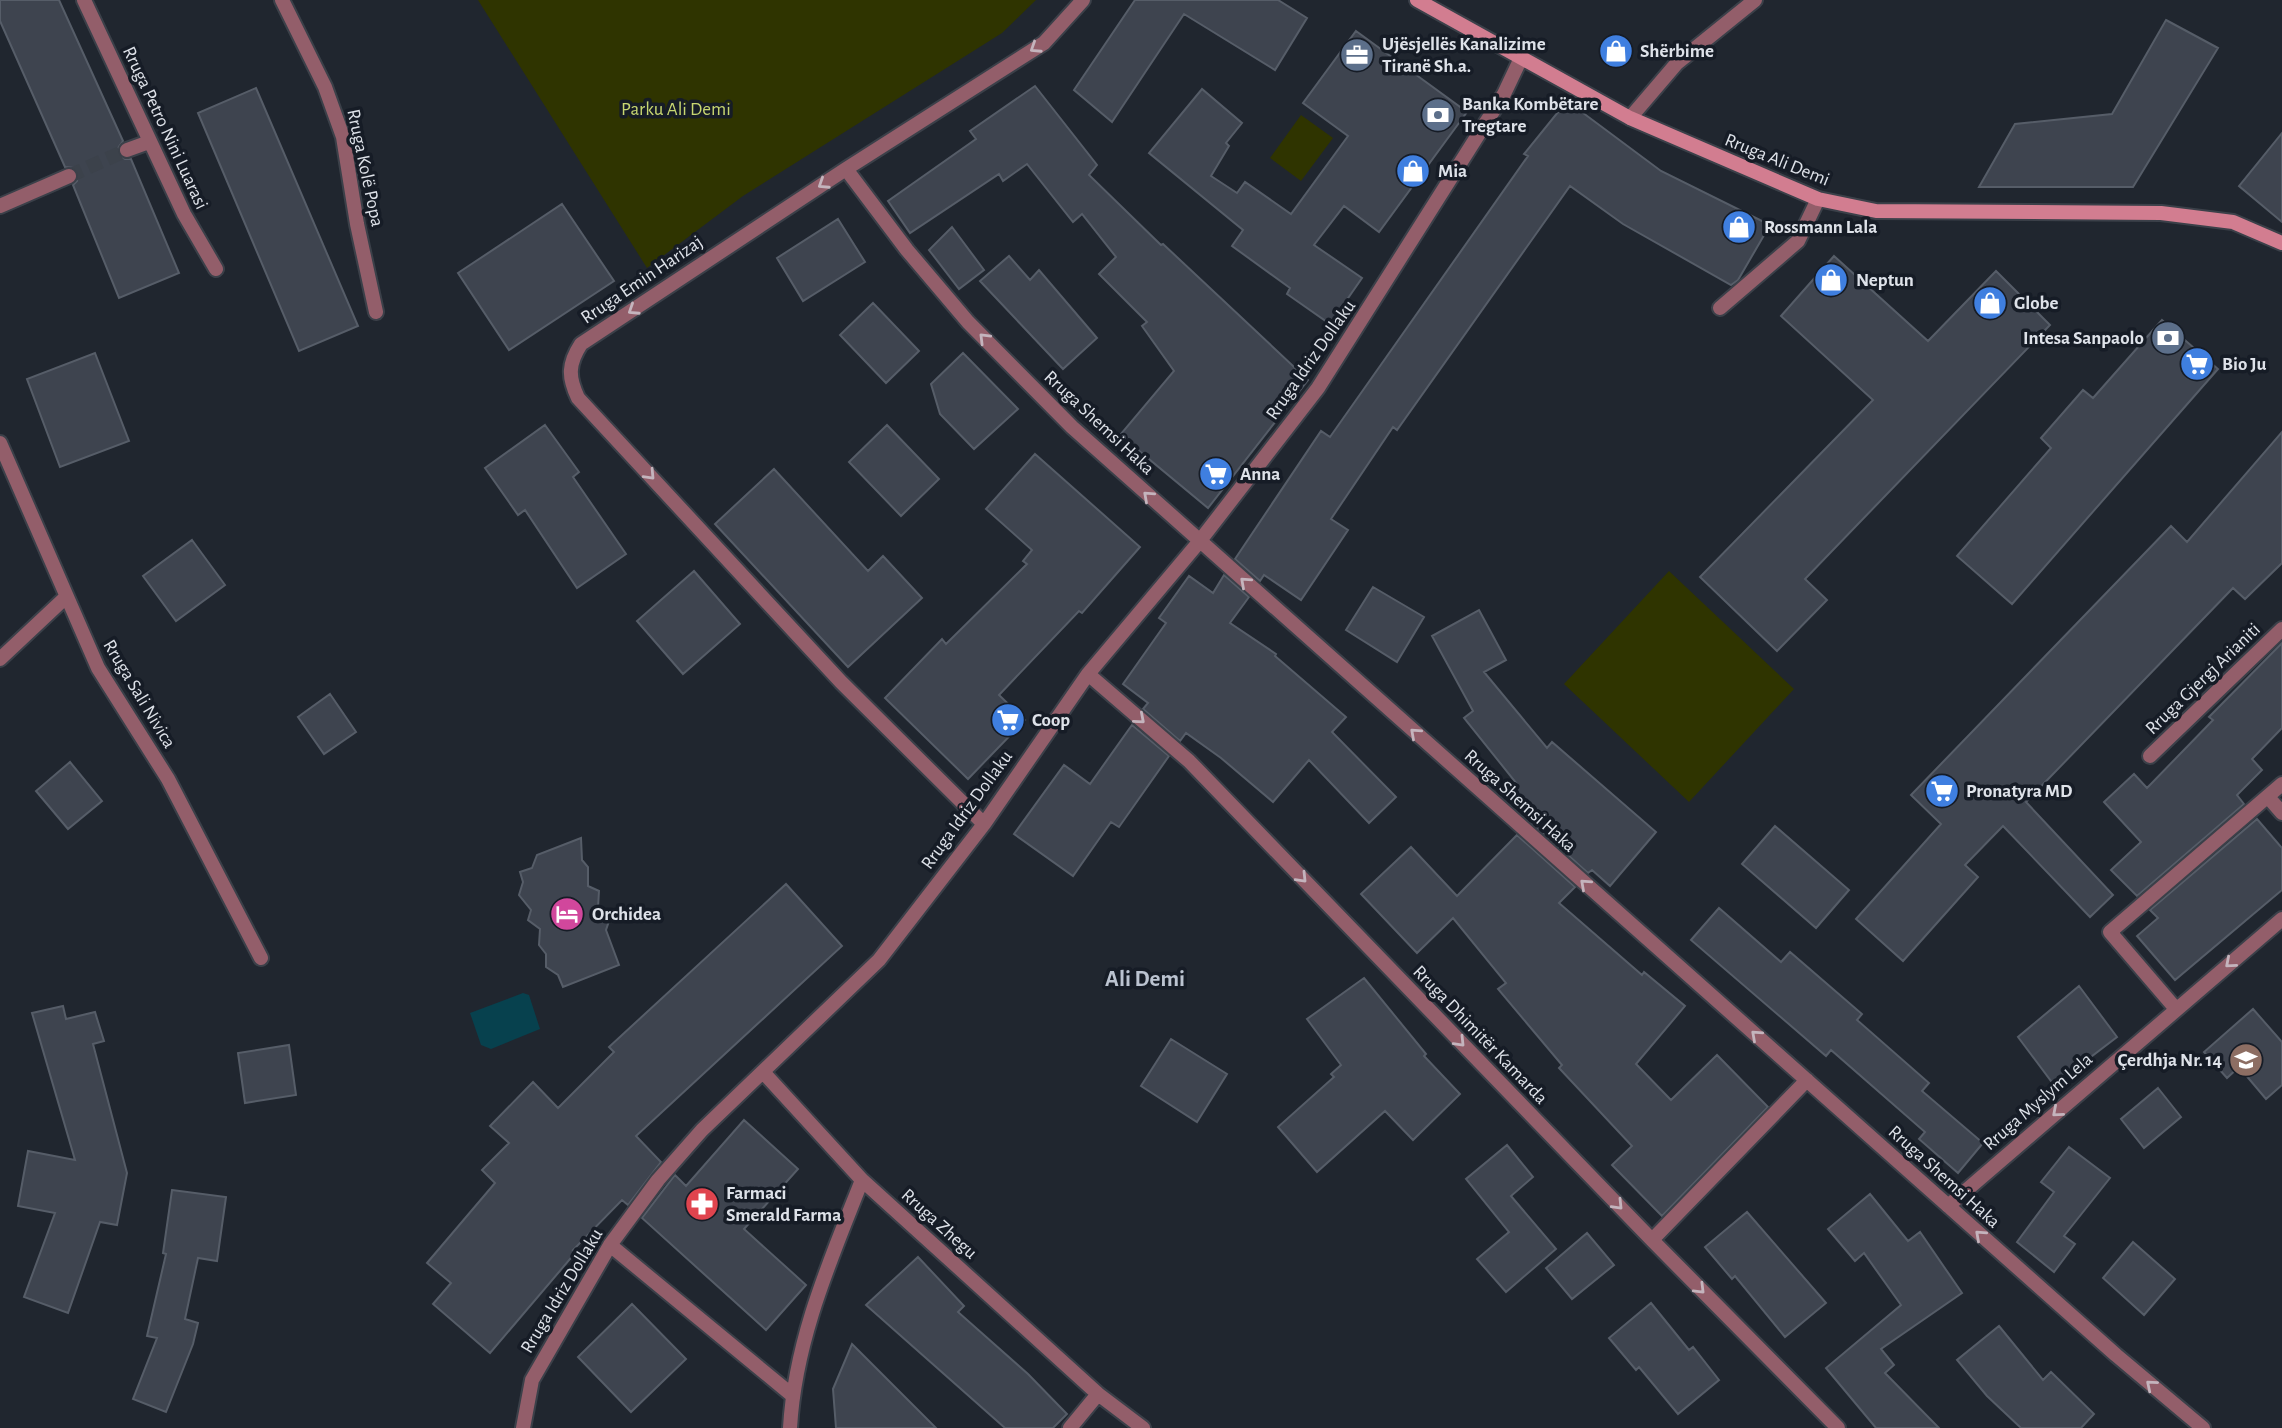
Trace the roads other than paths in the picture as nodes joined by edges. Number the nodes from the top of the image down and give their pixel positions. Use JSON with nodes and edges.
{"nodes":[{"id":1,"x":84,"y":0,"type":"edge"},
{"id":2,"x":282,"y":0,"type":"edge"},
{"id":3,"x":1083,"y":0,"type":"edge"},
{"id":4,"x":1417,"y":0,"type":"edge"},
{"id":5,"x":1755,"y":0,"type":"edge"},
{"id":6,"x":1522,"y":56,"type":"junction"},
{"id":7,"x":1630,"y":118,"type":"junction"},
{"id":8,"x":149,"y":142,"type":"junction"},
{"id":9,"x":127,"y":150,"type":"tunnel mouth"},
{"id":10,"x":846,"y":169,"type":"junction"},
{"id":11,"x":69,"y":176,"type":"tunnel mouth"},
{"id":12,"x":1818,"y":199,"type":"junction"},
{"id":13,"x":0,"y":206,"type":"edge"},
{"id":14,"x":2282,"y":243,"type":"edge"},
{"id":15,"x":216,"y":270,"type":"dead end"},
{"id":16,"x":1720,"y":308,"type":"dead end"},
{"id":17,"x":376,"y":312,"type":"dead end"},
{"id":18,"x":0,"y":443,"type":"edge"},
{"id":19,"x":1199,"y":542,"type":"junction"},
{"id":20,"x":66,"y":597,"type":"junction"},
{"id":21,"x":2282,"y":629,"type":"edge"},
{"id":22,"x":0,"y":659,"type":"edge"},
{"id":23,"x":1088,"y":674,"type":"junction"},
{"id":24,"x":2150,"y":756,"type":"dead end"},
{"id":25,"x":2282,"y":784,"type":"edge"},
{"id":26,"x":2268,"y":797,"type":"junction"},
{"id":27,"x":2282,"y":813,"type":"edge"},
{"id":28,"x":984,"y":824,"type":"junction"},
{"id":29,"x":2282,"y":919,"type":"edge"},
{"id":30,"x":261,"y":958,"type":"dead end"},
{"id":31,"x":2176,"y":1009,"type":"junction"},
{"id":32,"x":763,"y":1072,"type":"junction"},
{"id":33,"x":1807,"y":1080,"type":"junction"},
{"id":34,"x":862,"y":1180,"type":"junction"},
{"id":35,"x":1948,"y":1206,"type":"junction"},
{"id":36,"x":1652,"y":1240,"type":"junction"},
{"id":37,"x":610,"y":1245,"type":"junction"},
{"id":38,"x":1098,"y":1394,"type":"junction"},
{"id":39,"x":792,"y":1395,"type":"junction"},
{"id":40,"x":523,"y":1428,"type":"edge"},
{"id":41,"x":790,"y":1428,"type":"edge"},
{"id":42,"x":1070,"y":1428,"type":"edge"},
{"id":43,"x":1143,"y":1428,"type":"edge"},
{"id":44,"x":1838,"y":1428,"type":"edge"},
{"id":45,"x":2203,"y":1428,"type":"edge"}],
"edges":[{"from":1,"to":8,"type":"street","name":"Rruga Petro Nini Luarasi"},
{"from":2,"to":17,"type":"street","name":"Rruga Kolë Popa"},
{"from":3,"to":10,"type":"street","name":"Rruga Emin Harizaj","one_way":true},
{"from":4,"to":6,"type":"main road","name":"Rruga Ali Demi"},
{"from":5,"to":7,"type":"street"},
{"from":6,"to":7,"type":"main road","name":"Rruga Ali Demi"},
{"from":6,"to":19,"type":"street","name":"Rruga Idriz Dollaku"},
{"from":7,"to":12,"type":"main road","name":"Rruga Ali Demi"},
{"from":8,"to":9,"type":"street"},
{"from":8,"to":15,"type":"street","name":"Rruga Petro Nini Luarasi"},
{"from":19,"to":10,"type":"street","name":"Rruga Shemsi Haka","one_way":true},
{"from":10,"to":28,"type":"street","name":"Rruga Emin Harizaj","one_way":true},
{"from":11,"to":13,"type":"street"},
{"from":12,"to":14,"type":"main road","name":"Rruga Ali Demi"},
{"from":12,"to":16,"type":"street"},
{"from":18,"to":20,"type":"street","name":"Rruga Sali Nivica"},
{"from":19,"to":23,"type":"street","name":"Rruga Idriz Dollaku"},
{"from":33,"to":19,"type":"street","name":"Rruga Shemsi Haka","one_way":true},
{"from":20,"to":22,"type":"street"},
{"from":20,"to":30,"type":"street","name":"Rruga Sali Nivica"},
{"from":21,"to":24,"type":"street","name":"Rruga Gjergj Arianiti"},
{"from":23,"to":28,"type":"street","name":"Rruga Idriz Dollaku"},
{"from":23,"to":36,"type":"street","name":"Rruga Dhimitër Kamarda","one_way":true},
{"from":25,"to":26,"type":"street"},
{"from":26,"to":27,"type":"street"},
{"from":26,"to":31,"type":"street"},
{"from":28,"to":32,"type":"street","name":"Rruga Idriz Dollaku"},
{"from":29,"to":31,"type":"street","name":"Rruga Myslym Lela","one_way":true},
{"from":31,"to":35,"type":"street","name":"Rruga Myslym Lela","one_way":true},
{"from":32,"to":34,"type":"street","name":"Rruga Zhegu"},
{"from":32,"to":37,"type":"street","name":"Rruga Idriz Dollaku"},
{"from":33,"to":35,"type":"street","name":"Rruga Shemsi Haka"},
{"from":33,"to":36,"type":"street"},
{"from":34,"to":38,"type":"street","name":"Rruga Zhegu"},
{"from":34,"to":39,"type":"street"},
{"from":45,"to":35,"type":"street","name":"Rruga Shemsi Haka","one_way":true},
{"from":36,"to":44,"type":"street","name":"Rruga Dhimitër Kamarda","one_way":true},
{"from":37,"to":39,"type":"street"},
{"from":37,"to":40,"type":"street","name":"Rruga Idriz Dollaku"},
{"from":38,"to":42,"type":"street"},
{"from":38,"to":43,"type":"street","name":"Rruga Zhegu"},
{"from":39,"to":41,"type":"street"}]}
